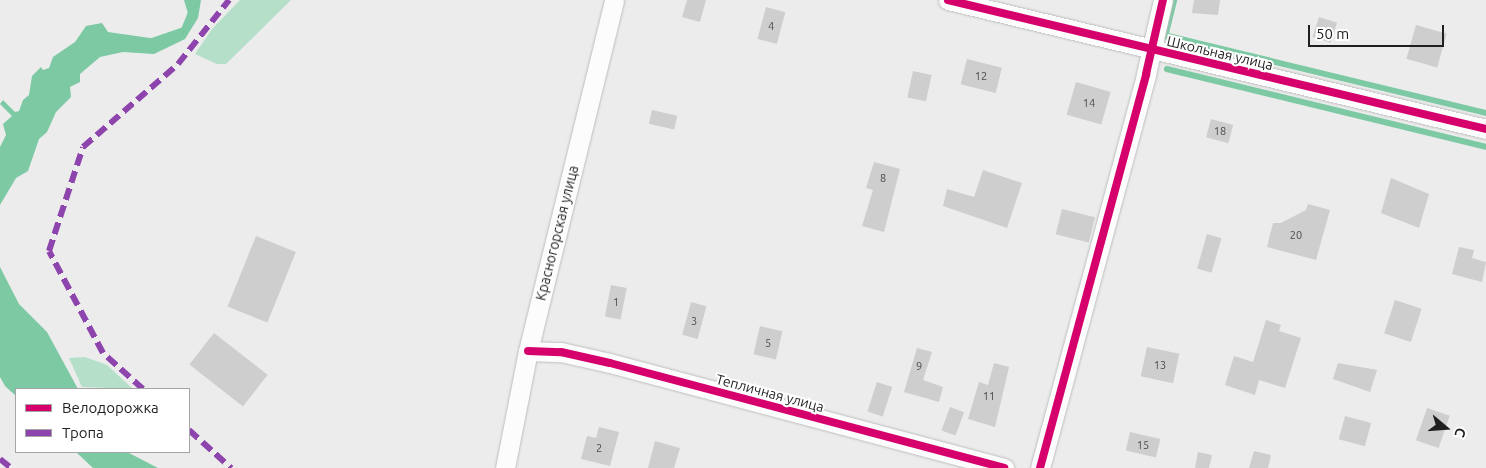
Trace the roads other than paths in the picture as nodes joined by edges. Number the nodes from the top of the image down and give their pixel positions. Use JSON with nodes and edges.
{"nodes":[{"id":1,"x":614,"y":0,"type":"edge"},
{"id":2,"x":948,"y":0,"type":"edge"},
{"id":3,"x":1164,"y":0,"type":"edge"},
{"id":4,"x":1151,"y":49,"type":"junction"},
{"id":5,"x":1486,"y":129,"type":"edge"},
{"id":6,"x":528,"y":351,"type":"junction"},
{"id":7,"x":505,"y":468,"type":"edge"},
{"id":8,"x":1004,"y":468,"type":"edge"},
{"id":9,"x":1040,"y":468,"type":"edge"}],
"edges":[{"from":1,"to":6,"type":"street","name":"Красногорская улица"},
{"from":2,"to":4,"type":"street","name":"Школьная улица"},
{"from":3,"to":4,"type":"street"},
{"from":4,"to":5,"type":"street","name":"Школьная улица"},
{"from":4,"to":9,"type":"street"},
{"from":6,"to":7,"type":"street","name":"Красногорская улица"},
{"from":6,"to":8,"type":"street","name":"Тепличная улица"}]}
